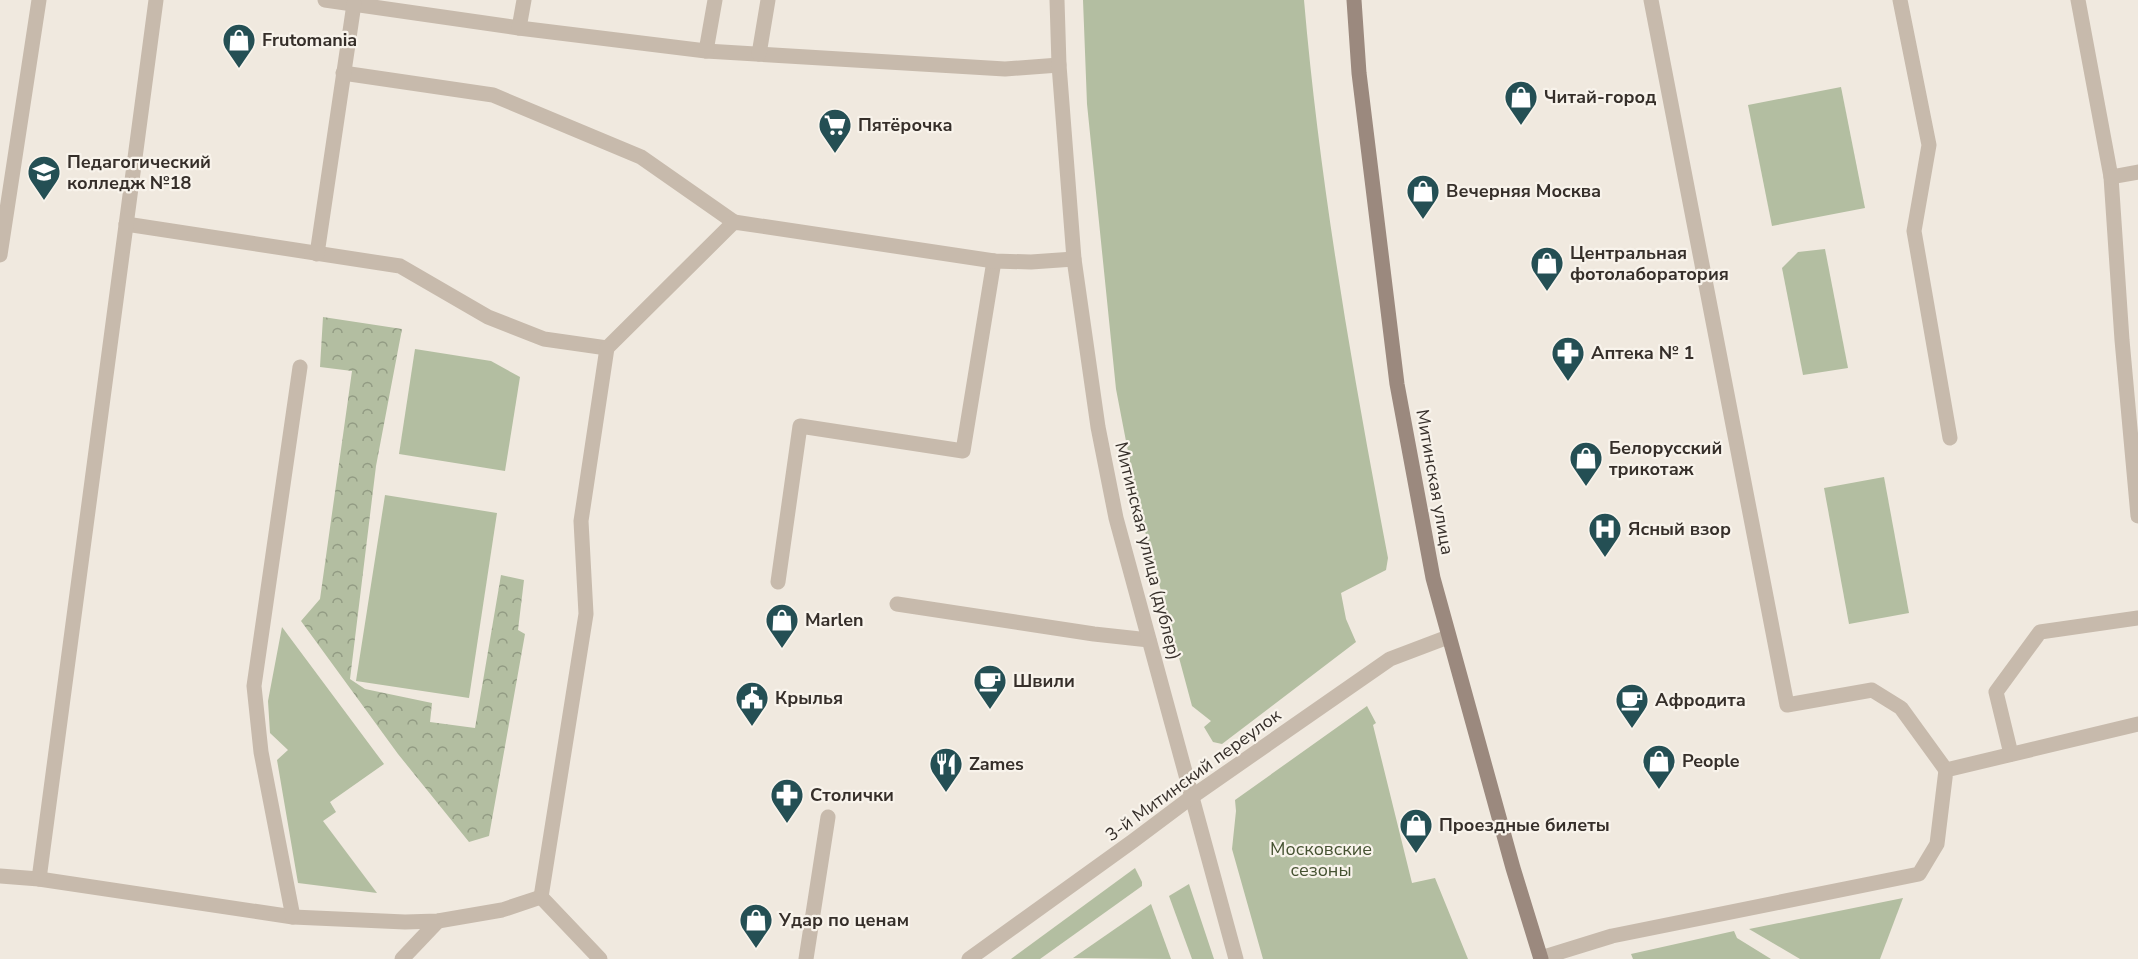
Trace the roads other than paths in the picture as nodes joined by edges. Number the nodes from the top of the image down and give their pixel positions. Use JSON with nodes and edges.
{"nodes":[{"id":1,"x":39,"y":0,"type":"edge"},
{"id":2,"x":156,"y":0,"type":"edge"},
{"id":3,"x":325,"y":0,"type":"edge"},
{"id":4,"x":524,"y":0,"type":"edge"},
{"id":5,"x":715,"y":0,"type":"edge"},
{"id":6,"x":768,"y":0,"type":"edge"},
{"id":7,"x":1057,"y":0,"type":"edge"},
{"id":8,"x":1354,"y":0,"type":"edge"},
{"id":9,"x":1651,"y":0,"type":"edge"},
{"id":10,"x":1900,"y":0,"type":"edge"},
{"id":11,"x":2078,"y":0,"type":"edge"},
{"id":12,"x":354,"y":4,"type":"junction"},
{"id":13,"x":519,"y":28,"type":"junction"},
{"id":14,"x":706,"y":51,"type":"junction"},
{"id":15,"x":759,"y":54,"type":"junction"},
{"id":16,"x":1059,"y":65,"type":"junction"},
{"id":17,"x":343,"y":73,"type":"junction"},
{"id":18,"x":2138,"y":172,"type":"edge"},
{"id":19,"x":2111,"y":177,"type":"junction"},
{"id":20,"x":734,"y":222,"type":"junction"},
{"id":21,"x":126,"y":224,"type":"junction"},
{"id":22,"x":317,"y":254,"type":"junction"},
{"id":23,"x":0,"y":255,"type":"edge"},
{"id":24,"x":1074,"y":259,"type":"junction"},
{"id":25,"x":993,"y":261,"type":"junction"},
{"id":26,"x":607,"y":348,"type":"junction"},
{"id":27,"x":300,"y":367,"type":"dead end"},
{"id":28,"x":1950,"y":438,"type":"dead end"},
{"id":29,"x":2138,"y":516,"type":"edge"},
{"id":30,"x":778,"y":582,"type":"dead end"},
{"id":31,"x":897,"y":604,"type":"dead end"},
{"id":32,"x":2138,"y":618,"type":"edge"},
{"id":33,"x":1448,"y":637,"type":"junction"},
{"id":34,"x":1149,"y":640,"type":"junction"},
{"id":35,"x":2138,"y":724,"type":"edge"},
{"id":36,"x":2011,"y":754,"type":"junction"},
{"id":37,"x":1946,"y":770,"type":"junction"},
{"id":38,"x":1192,"y":796,"type":"junction"},
{"id":39,"x":828,"y":817,"type":"dead end"},
{"id":40,"x":0,"y":876,"type":"edge"},
{"id":41,"x":39,"y":879,"type":"junction"},
{"id":42,"x":541,"y":897,"type":"junction"},
{"id":43,"x":293,"y":917,"type":"junction"},
{"id":44,"x":438,"y":921,"type":"junction"},
{"id":45,"x":1541,"y":958,"type":"edge"},
{"id":46,"x":402,"y":959,"type":"edge"},
{"id":47,"x":600,"y":959,"type":"edge"},
{"id":48,"x":806,"y":959,"type":"edge"},
{"id":49,"x":969,"y":959,"type":"edge"},
{"id":50,"x":1236,"y":959,"type":"edge"}],
"edges":[{"from":1,"to":23,"type":"street"},
{"from":2,"to":21,"type":"street"},
{"from":3,"to":12,"type":"street"},
{"from":4,"to":13,"type":"street"},
{"from":5,"to":14,"type":"street"},
{"from":6,"to":15,"type":"street"},
{"from":7,"to":16,"type":"street","name":"Митинская улица (дублер)"},
{"from":8,"to":33,"type":"main road","name":"Митинская улица"},
{"from":9,"to":37,"type":"street"},
{"from":10,"to":28,"type":"street"},
{"from":11,"to":19,"type":"street"},
{"from":12,"to":13,"type":"street"},
{"from":12,"to":17,"type":"street"},
{"from":13,"to":14,"type":"street"},
{"from":14,"to":15,"type":"street"},
{"from":15,"to":16,"type":"street"},
{"from":16,"to":24,"type":"street","name":"Митинская улица (дублер)"},
{"from":17,"to":20,"type":"street"},
{"from":17,"to":22,"type":"street"},
{"from":18,"to":19,"type":"street"},
{"from":19,"to":29,"type":"street"},
{"from":20,"to":25,"type":"street"},
{"from":20,"to":26,"type":"street"},
{"from":21,"to":22,"type":"street"},
{"from":21,"to":41,"type":"street"},
{"from":22,"to":26,"type":"street"},
{"from":24,"to":25,"type":"street"},
{"from":24,"to":34,"type":"street","name":"Митинская улица (дублер)"},
{"from":25,"to":30,"type":"street"},
{"from":26,"to":42,"type":"street"},
{"from":27,"to":43,"type":"street"},
{"from":31,"to":34,"type":"street"},
{"from":32,"to":36,"type":"street"},
{"from":33,"to":38,"type":"street","name":"3-й Митинский переулок"},
{"from":33,"to":45,"type":"main road","name":"Митинская улица"},
{"from":34,"to":38,"type":"street","name":"Митинская улица (дублер)"},
{"from":35,"to":36,"type":"street"},
{"from":36,"to":37,"type":"street"},
{"from":37,"to":45,"type":"street"},
{"from":38,"to":49,"type":"street","name":"3-й Митинский переулок"},
{"from":38,"to":50,"type":"street","name":"Митинская улица (дублер)"},
{"from":39,"to":48,"type":"street"},
{"from":40,"to":41,"type":"street"},
{"from":41,"to":43,"type":"street"},
{"from":42,"to":44,"type":"street"},
{"from":42,"to":47,"type":"street"},
{"from":43,"to":44,"type":"street"},
{"from":44,"to":46,"type":"street"}]}
